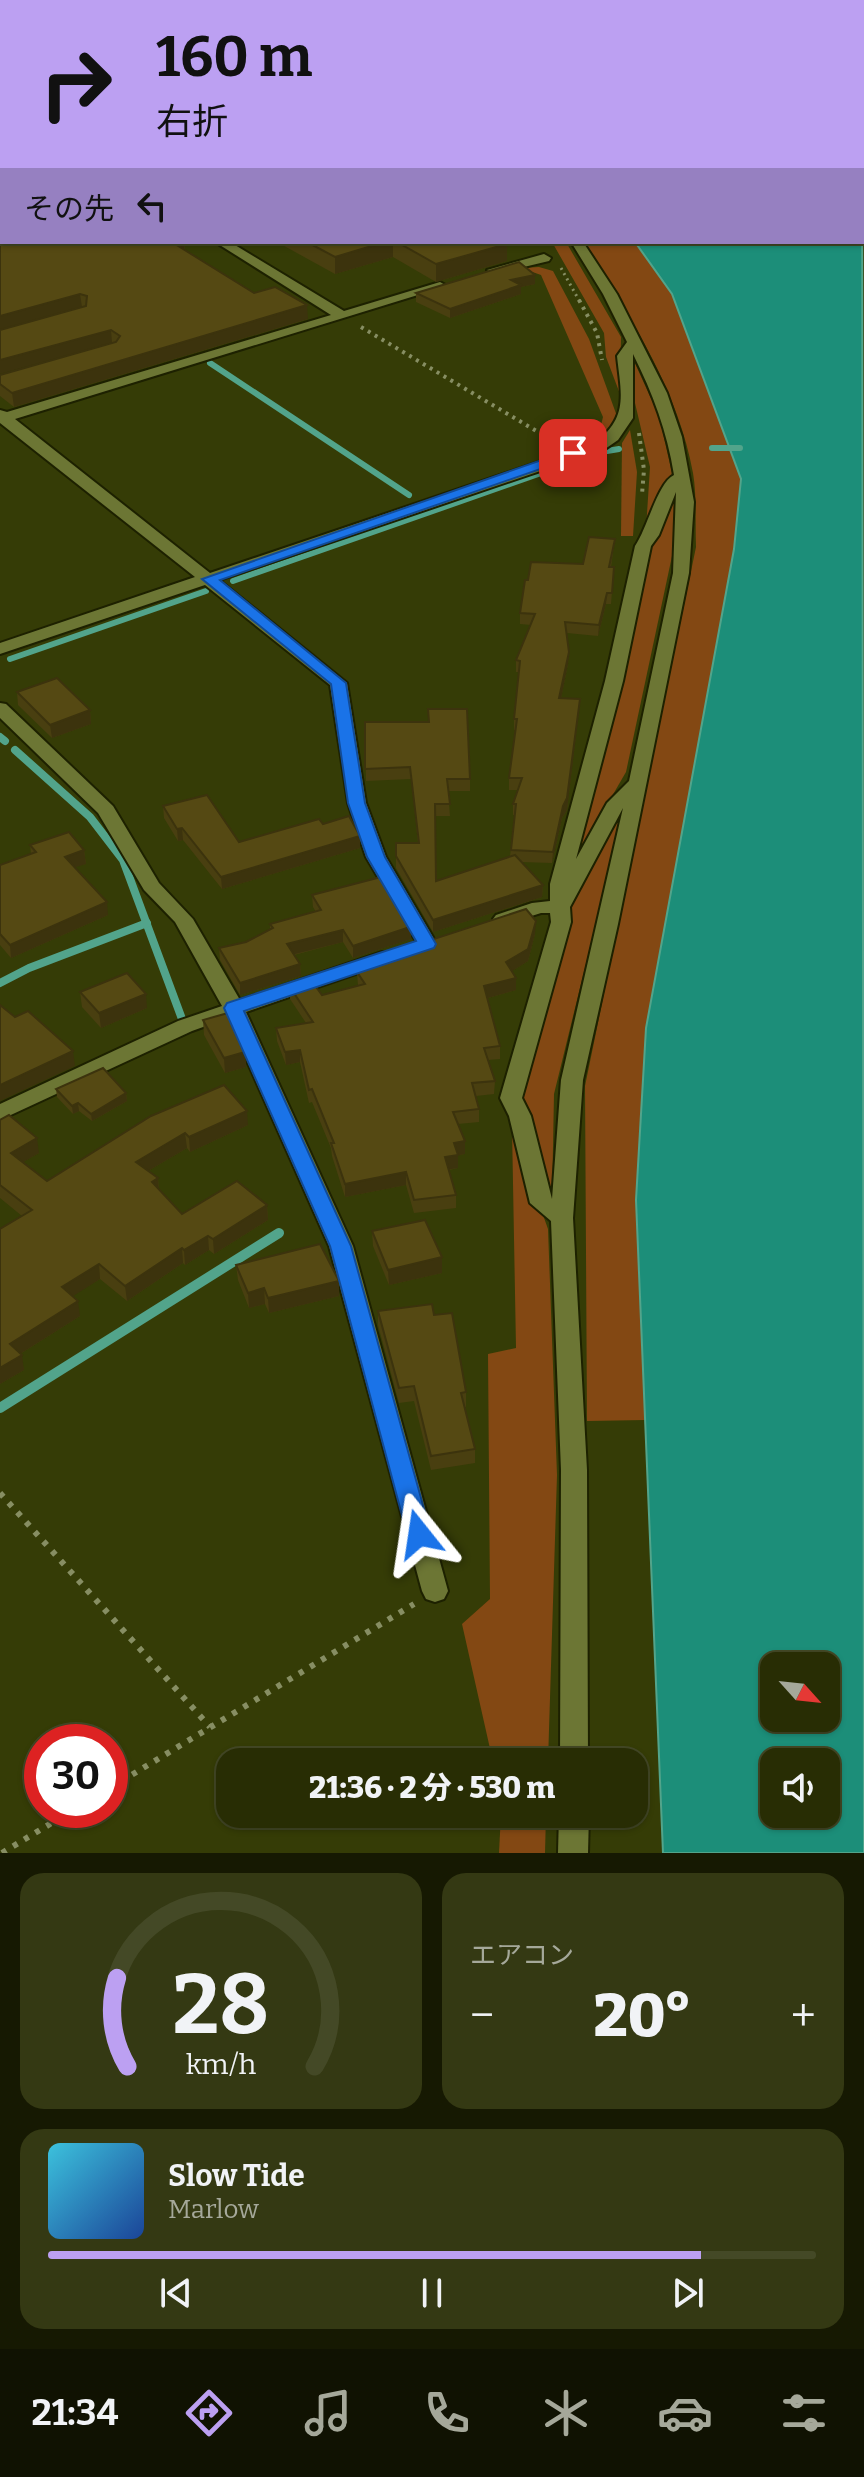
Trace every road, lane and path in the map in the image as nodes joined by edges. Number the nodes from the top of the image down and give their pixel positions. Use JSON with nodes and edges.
{"nodes":[{"id":1,"x":224,"y":244,"type":"edge"},
{"id":2,"x":534,"y":244,"type":"edge"},
{"id":3,"x":546,"y":244,"type":"edge"},
{"id":4,"x":578,"y":244,"type":"edge"},
{"id":5,"x":544,"y":258,"type":"junction"},
{"id":6,"x":343,"y":316,"type":"junction"},
{"id":7,"x":634,"y":343,"type":"junction"},
{"id":8,"x":1,"y":417,"type":"edge"},
{"id":9,"x":573,"y":453,"type":"junction"},
{"id":10,"x":684,"y":476,"type":"junction"},
{"id":11,"x":209,"y":579,"type":"junction"},
{"id":12,"x":0,"y":649,"type":"edge"},
{"id":13,"x":0,"y":708,"type":"edge"},
{"id":14,"x":638,"y":782,"type":"junction"},
{"id":15,"x":560,"y":907,"type":"junction"},
{"id":16,"x":483,"y":925,"type":"edge"},
{"id":17,"x":234,"y":1008,"type":"junction"},
{"id":18,"x":0,"y":1113,"type":"edge"},
{"id":19,"x":562,"y":1218,"type":"junction"},
{"id":20,"x":0,"y":1493,"type":"edge"},
{"id":21,"x":435,"y":1591,"type":"joint"},
{"id":22,"x":210,"y":1727,"type":"junction"},
{"id":23,"x":574,"y":1748,"type":"edge"},
{"id":24,"x":128,"y":1777,"type":"edge"},
{"id":25,"x":43,"y":1828,"type":"edge"},
{"id":26,"x":574,"y":1828,"type":"edge"},
{"id":27,"x":2,"y":1853,"type":"edge"},
{"id":28,"x":573,"y":1853,"type":"edge"}],
"edges":[{"from":1,"to":6,"type":"street"},
{"from":2,"to":5,"type":"street"},
{"from":3,"to":5,"type":"street"},
{"from":4,"to":7,"type":"street"},
{"from":5,"to":6,"type":"street"},
{"from":6,"to":8,"type":"street"},
{"from":6,"to":9,"type":"path"},
{"from":7,"to":9,"type":"street"},
{"from":7,"to":10,"type":"street"},
{"from":8,"to":11,"type":"street"},
{"from":9,"to":11,"type":"street"},
{"from":10,"to":14,"type":"street"},
{"from":10,"to":15,"type":"street"},
{"from":11,"to":12,"type":"street"},
{"from":11,"to":17,"type":"street"},
{"from":13,"to":17,"type":"street"},
{"from":14,"to":15,"type":"street"},
{"from":14,"to":19,"type":"street"},
{"from":15,"to":16,"type":"street"},
{"from":15,"to":19,"type":"street"},
{"from":17,"to":18,"type":"street"},
{"from":17,"to":21,"type":"street"},
{"from":19,"to":23,"type":"street"},
{"from":20,"to":22,"type":"path"},
{"from":21,"to":22,"type":"path"},
{"from":22,"to":24,"type":"path"},
{"from":25,"to":27,"type":"path"},
{"from":26,"to":28,"type":"street"}]}
